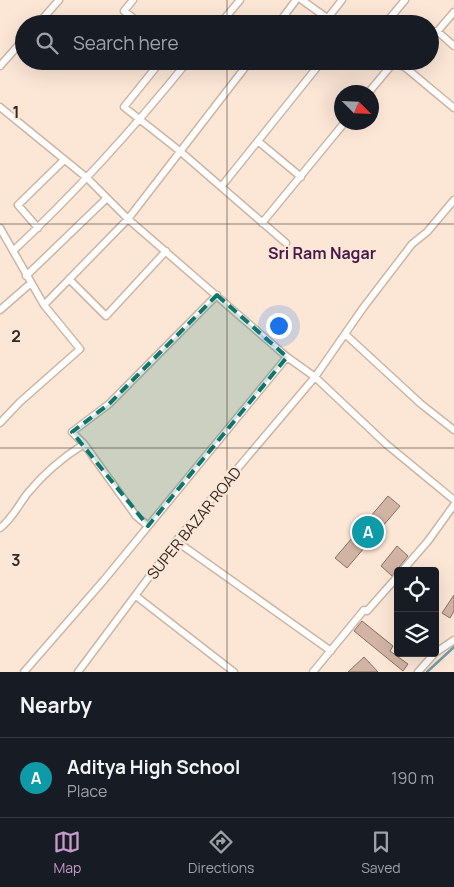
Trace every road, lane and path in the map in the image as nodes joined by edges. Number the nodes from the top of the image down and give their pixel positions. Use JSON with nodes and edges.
{"nodes":[{"id":1,"x":59,"y":0,"type":"edge"},
{"id":2,"x":133,"y":0,"type":"edge"},
{"id":3,"x":240,"y":0,"type":"edge"},
{"id":4,"x":296,"y":0,"type":"edge"},
{"id":5,"x":302,"y":0,"type":"edge"},
{"id":6,"x":342,"y":0,"type":"edge"},
{"id":7,"x":405,"y":0,"type":"edge"},
{"id":8,"x":454,"y":12,"type":"edge"},
{"id":9,"x":46,"y":15,"type":"edge"},
{"id":10,"x":130,"y":15,"type":"edge"},
{"id":11,"x":228,"y":15,"type":"edge"},
{"id":12,"x":285,"y":15,"type":"edge"},
{"id":13,"x":318,"y":15,"type":"edge"},
{"id":14,"x":330,"y":15,"type":"edge"},
{"id":15,"x":392,"y":15,"type":"edge"},
{"id":16,"x":439,"y":29,"type":"edge"},
{"id":17,"x":439,"y":33,"type":"edge"},
{"id":18,"x":454,"y":46,"type":"edge"},
{"id":19,"x":15,"y":49,"type":"edge"},
{"id":20,"x":0,"y":66,"type":"edge"},
{"id":21,"x":153,"y":70,"type":"edge"},
{"id":22,"x":181,"y":70,"type":"edge"},
{"id":23,"x":243,"y":70,"type":"edge"},
{"id":24,"x":315,"y":70,"type":"edge"},
{"id":25,"x":387,"y":70,"type":"edge"},
{"id":26,"x":408,"y":70,"type":"edge"},
{"id":27,"x":375,"y":85,"type":"edge"},
{"id":28,"x":0,"y":107,"type":"edge"},
{"id":29,"x":454,"y":108,"type":"edge"},
{"id":30,"x":141,"y":120,"type":"junction"},
{"id":31,"x":339,"y":130,"type":"edge"},
{"id":32,"x":259,"y":142,"type":"junction"},
{"id":33,"x":182,"y":152,"type":"junction"},
{"id":34,"x":64,"y":160,"type":"junction"},
{"id":35,"x":301,"y":177,"type":"junction"},
{"id":36,"x":87,"y":178,"type":"junction"},
{"id":37,"x":221,"y":187,"type":"junction"},
{"id":38,"x":107,"y":198,"type":"junction"},
{"id":39,"x":454,"y":200,"type":"edge"},
{"id":40,"x":128,"y":219,"type":"junction"},
{"id":41,"x":262,"y":223,"type":"junction"},
{"id":42,"x":0,"y":228,"type":"edge"},
{"id":43,"x":38,"y":228,"type":"junction"},
{"id":44,"x":286,"y":243,"type":"dead end"},
{"id":45,"x":13,"y":251,"type":"junction"},
{"id":46,"x":166,"y":251,"type":"junction"},
{"id":47,"x":26,"y":276,"type":"junction"},
{"id":48,"x":69,"y":279,"type":"junction"},
{"id":49,"x":31,"y":283,"type":"junction"},
{"id":50,"x":217,"y":295,"type":"junction"},
{"id":51,"x":44,"y":305,"type":"junction"},
{"id":52,"x":0,"y":310,"type":"edge"},
{"id":53,"x":345,"y":334,"type":"junction"},
{"id":54,"x":287,"y":357,"type":"junction"},
{"id":55,"x":315,"y":377,"type":"junction"},
{"id":56,"x":0,"y":423,"type":"edge"},
{"id":57,"x":454,"y":430,"type":"edge"},
{"id":58,"x":84,"y":444,"type":"junction"},
{"id":59,"x":453,"y":497,"type":"edge"},
{"id":60,"x":454,"y":505,"type":"edge"},
{"id":61,"x":148,"y":526,"type":"junction"},
{"id":62,"x":0,"y":528,"type":"edge"},
{"id":63,"x":176,"y":541,"type":"junction"},
{"id":64,"x":405,"y":567,"type":"edge"},
{"id":65,"x":394,"y":581,"type":"edge"},
{"id":66,"x":136,"y":596,"type":"junction"},
{"id":67,"x":454,"y":640,"type":"edge"},
{"id":68,"x":439,"y":650,"type":"edge"},
{"id":69,"x":332,"y":651,"type":"junction"},
{"id":70,"x":431,"y":657,"type":"edge"},
{"id":71,"x":24,"y":672,"type":"edge"},
{"id":72,"x":78,"y":672,"type":"edge"},
{"id":73,"x":234,"y":672,"type":"edge"},
{"id":74,"x":313,"y":672,"type":"edge"},
{"id":75,"x":418,"y":672,"type":"edge"}],
"edges":[{"from":1,"to":9,"type":"street"},
{"from":2,"to":10,"type":"street"},
{"from":3,"to":11,"type":"street"},
{"from":4,"to":12,"type":"street"},
{"from":5,"to":13,"type":"street"},
{"from":6,"to":14,"type":"street"},
{"from":7,"to":15,"type":"street"},
{"from":8,"to":16,"type":"street"},
{"from":17,"to":18,"type":"street"},
{"from":19,"to":20,"type":"street"},
{"from":21,"to":30,"type":"street"},
{"from":22,"to":30,"type":"street"},
{"from":23,"to":33,"type":"street"},
{"from":24,"to":32,"type":"street"},
{"from":25,"to":27,"type":"street"},
{"from":26,"to":29,"type":"street"},
{"from":28,"to":34,"type":"street"},
{"from":30,"to":33,"type":"street"},
{"from":30,"to":36,"type":"street"},
{"from":31,"to":35,"type":"street"},
{"from":32,"to":35,"type":"street"},
{"from":32,"to":37,"type":"street"},
{"from":33,"to":37,"type":"street"},
{"from":33,"to":40,"type":"street"},
{"from":34,"to":36,"type":"street"},
{"from":34,"to":43,"type":"street"},
{"from":35,"to":41,"type":"street"},
{"from":36,"to":38,"type":"street"},
{"from":36,"to":43,"type":"street"},
{"from":37,"to":41,"type":"street"},
{"from":38,"to":40,"type":"street"},
{"from":38,"to":47,"type":"street"},
{"from":39,"to":53,"type":"street","name":"SUPER BAZAR ROAD"},
{"from":40,"to":46,"type":"street"},
{"from":40,"to":48,"type":"street"},
{"from":41,"to":44,"type":"street"},
{"from":42,"to":45,"type":"street"},
{"from":43,"to":45,"type":"street"},
{"from":45,"to":47,"type":"street"},
{"from":46,"to":48,"type":"street"},
{"from":46,"to":50,"type":"street"},
{"from":47,"to":49,"type":"street"},
{"from":48,"to":51,"type":"street"},
{"from":49,"to":51,"type":"street"},
{"from":49,"to":52,"type":"street"},
{"from":50,"to":54,"type":"street"},
{"from":50,"to":58,"type":"street"},
{"from":51,"to":56,"type":"street"},
{"from":53,"to":55,"type":"street","name":"SUPER BAZAR ROAD"},
{"from":53,"to":57,"type":"street"},
{"from":54,"to":55,"type":"street"},
{"from":54,"to":61,"type":"street"},
{"from":55,"to":59,"type":"street"},
{"from":55,"to":63,"type":"street","name":"SUPER BAZAR ROAD"},
{"from":58,"to":61,"type":"street"},
{"from":58,"to":62,"type":"street"},
{"from":60,"to":64,"type":"street"},
{"from":61,"to":71,"type":"street"},
{"from":63,"to":66,"type":"street","name":"SUPER BAZAR ROAD"},
{"from":63,"to":69,"type":"street"},
{"from":65,"to":69,"type":"street"},
{"from":66,"to":72,"type":"street","name":"SUPER BAZAR ROAD"},
{"from":66,"to":73,"type":"street"},
{"from":67,"to":68,"type":"street"},
{"from":69,"to":74,"type":"street"},
{"from":70,"to":75,"type":"street"}]}
